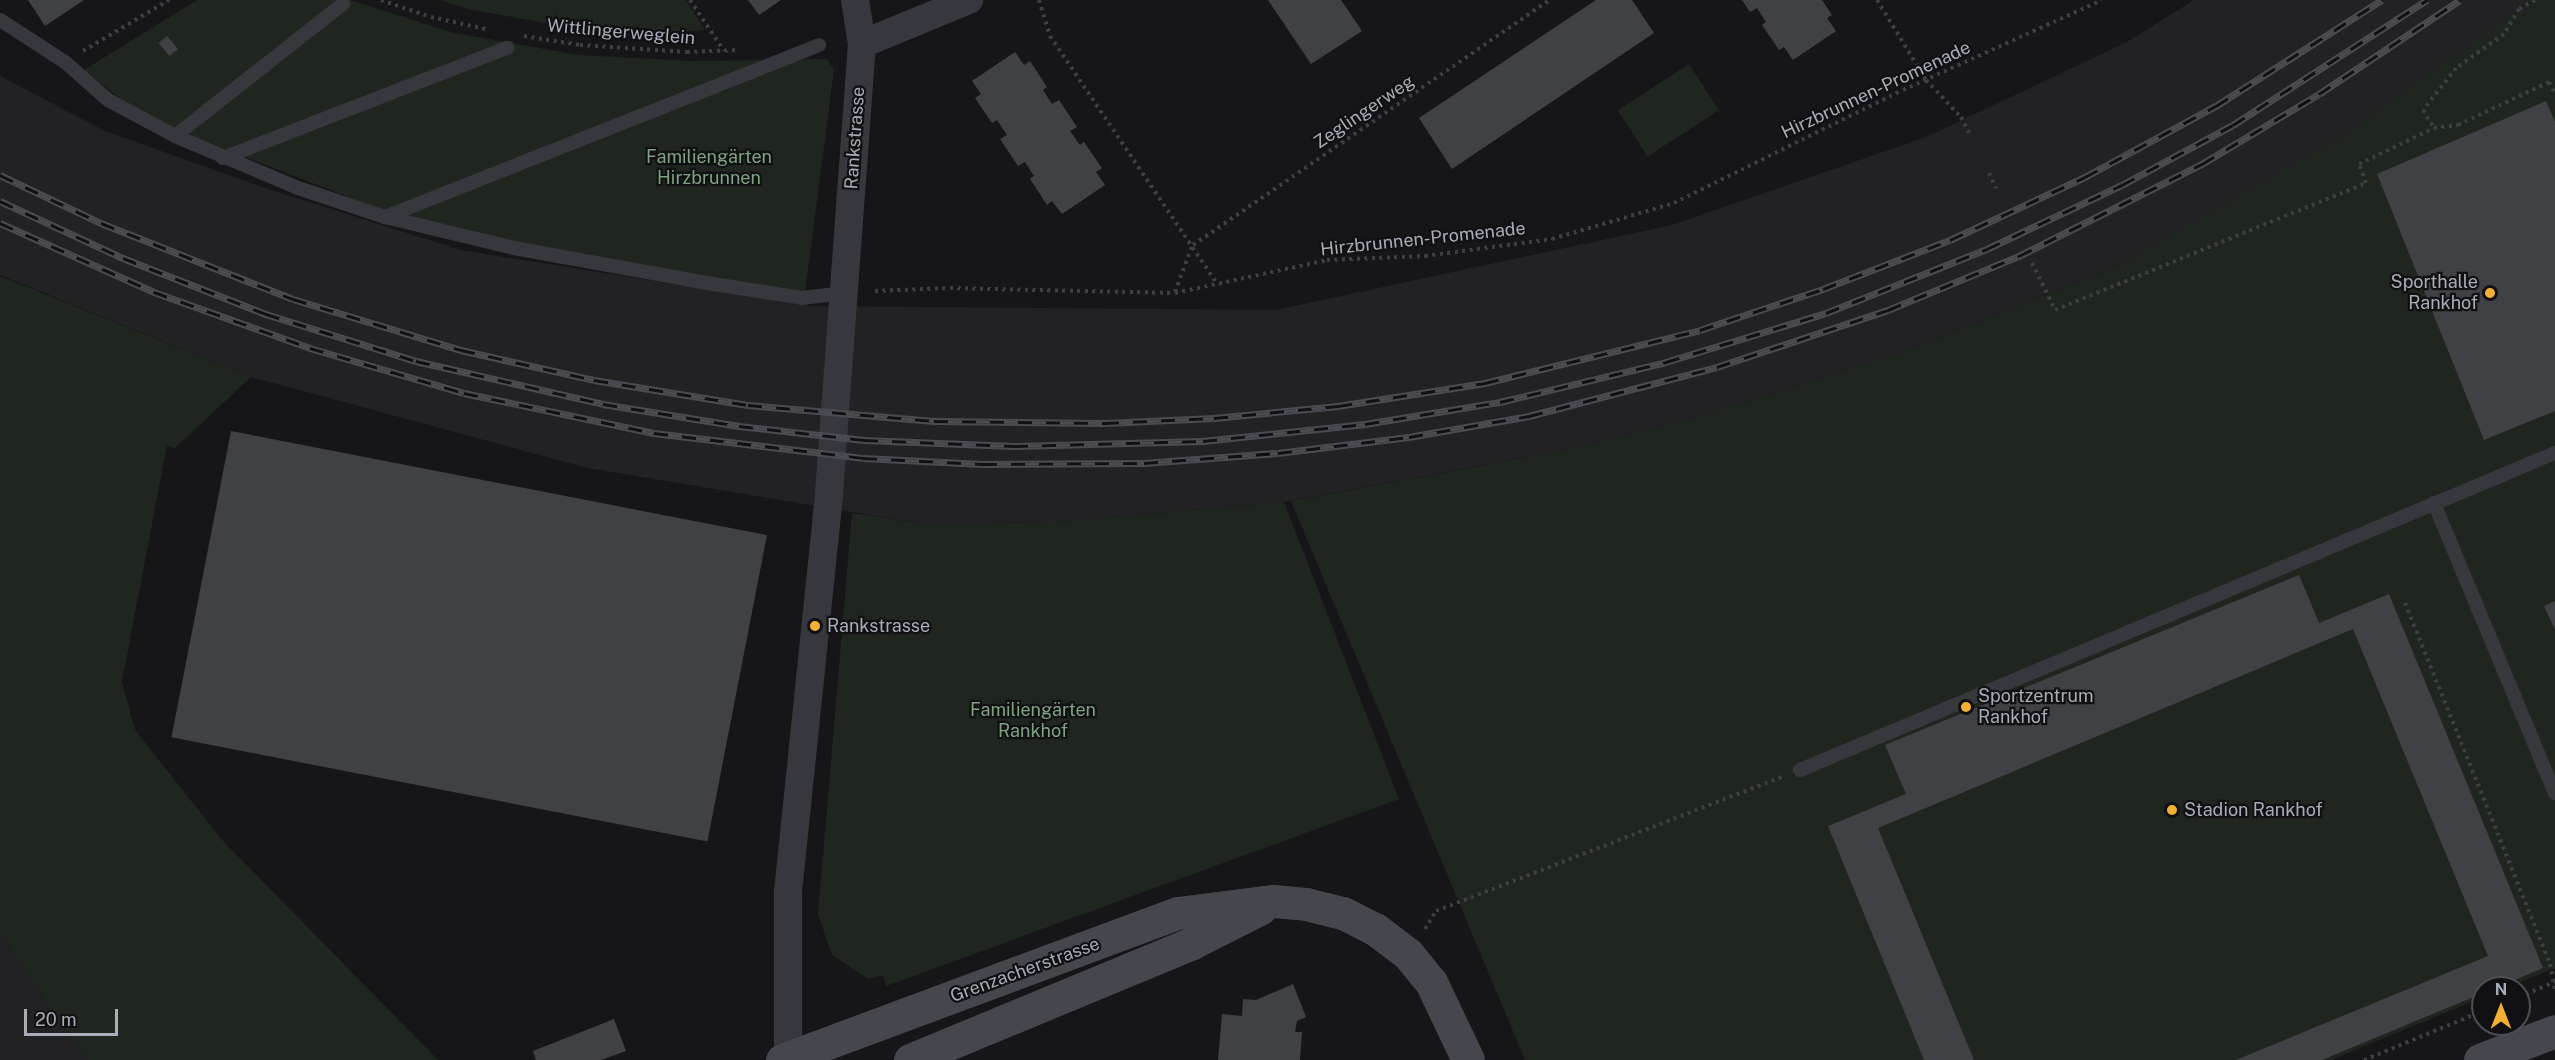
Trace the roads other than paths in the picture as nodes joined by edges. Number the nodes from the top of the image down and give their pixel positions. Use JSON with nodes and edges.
{"nodes":[{"id":1,"x":855,"y":0,"type":"edge"},
{"id":2,"x":969,"y":0,"type":"edge"},
{"id":3,"x":343,"y":4,"type":"dead end"},
{"id":4,"x":0,"y":20,"type":"edge"},
{"id":5,"x":862,"y":44,"type":"junction"},
{"id":6,"x":819,"y":45,"type":"dead end"},
{"id":7,"x":507,"y":48,"type":"dead end"},
{"id":8,"x":175,"y":136,"type":"junction"},
{"id":9,"x":223,"y":158,"type":"junction"},
{"id":10,"x":385,"y":217,"type":"junction"},
{"id":11,"x":844,"y":293,"type":"junction"},
{"id":12,"x":2555,"y":453,"type":"edge"},
{"id":13,"x":2434,"y":503,"type":"junction"},
{"id":14,"x":1800,"y":770,"type":"road end"},
{"id":15,"x":2555,"y":793,"type":"edge"},
{"id":16,"x":1273,"y":901,"type":"junction"},
{"id":17,"x":2555,"y":1031,"type":"edge"},
{"id":18,"x":787,"y":1059,"type":"edge"},
{"id":19,"x":910,"y":1060,"type":"edge"},
{"id":20,"x":1468,"y":1060,"type":"edge"},
{"id":21,"x":2480,"y":1060,"type":"edge"}],
"edges":[{"from":1,"to":5,"type":"street","name":"Rankstrasse"},
{"from":2,"to":5,"type":"street"},
{"from":3,"to":8,"type":"lane"},
{"from":4,"to":8,"type":"lane"},
{"from":5,"to":11,"type":"street","name":"Rankstrasse"},
{"from":6,"to":10,"type":"lane"},
{"from":7,"to":9,"type":"lane"},
{"from":8,"to":9,"type":"lane"},
{"from":9,"to":10,"type":"lane"},
{"from":10,"to":11,"type":"lane"},
{"from":11,"to":18,"type":"street","name":"Rankstrasse"},
{"from":12,"to":13,"type":"lane"},
{"from":13,"to":14,"type":"lane"},
{"from":13,"to":15,"type":"lane"},
{"from":16,"to":18,"type":"main road","name":"Grenzacherstrasse"},
{"from":16,"to":19,"type":"main road","name":"Grenzacherstrasse"},
{"from":16,"to":20,"type":"main road","name":"Grenzacherstrasse"},
{"from":17,"to":21,"type":"main road"}]}
